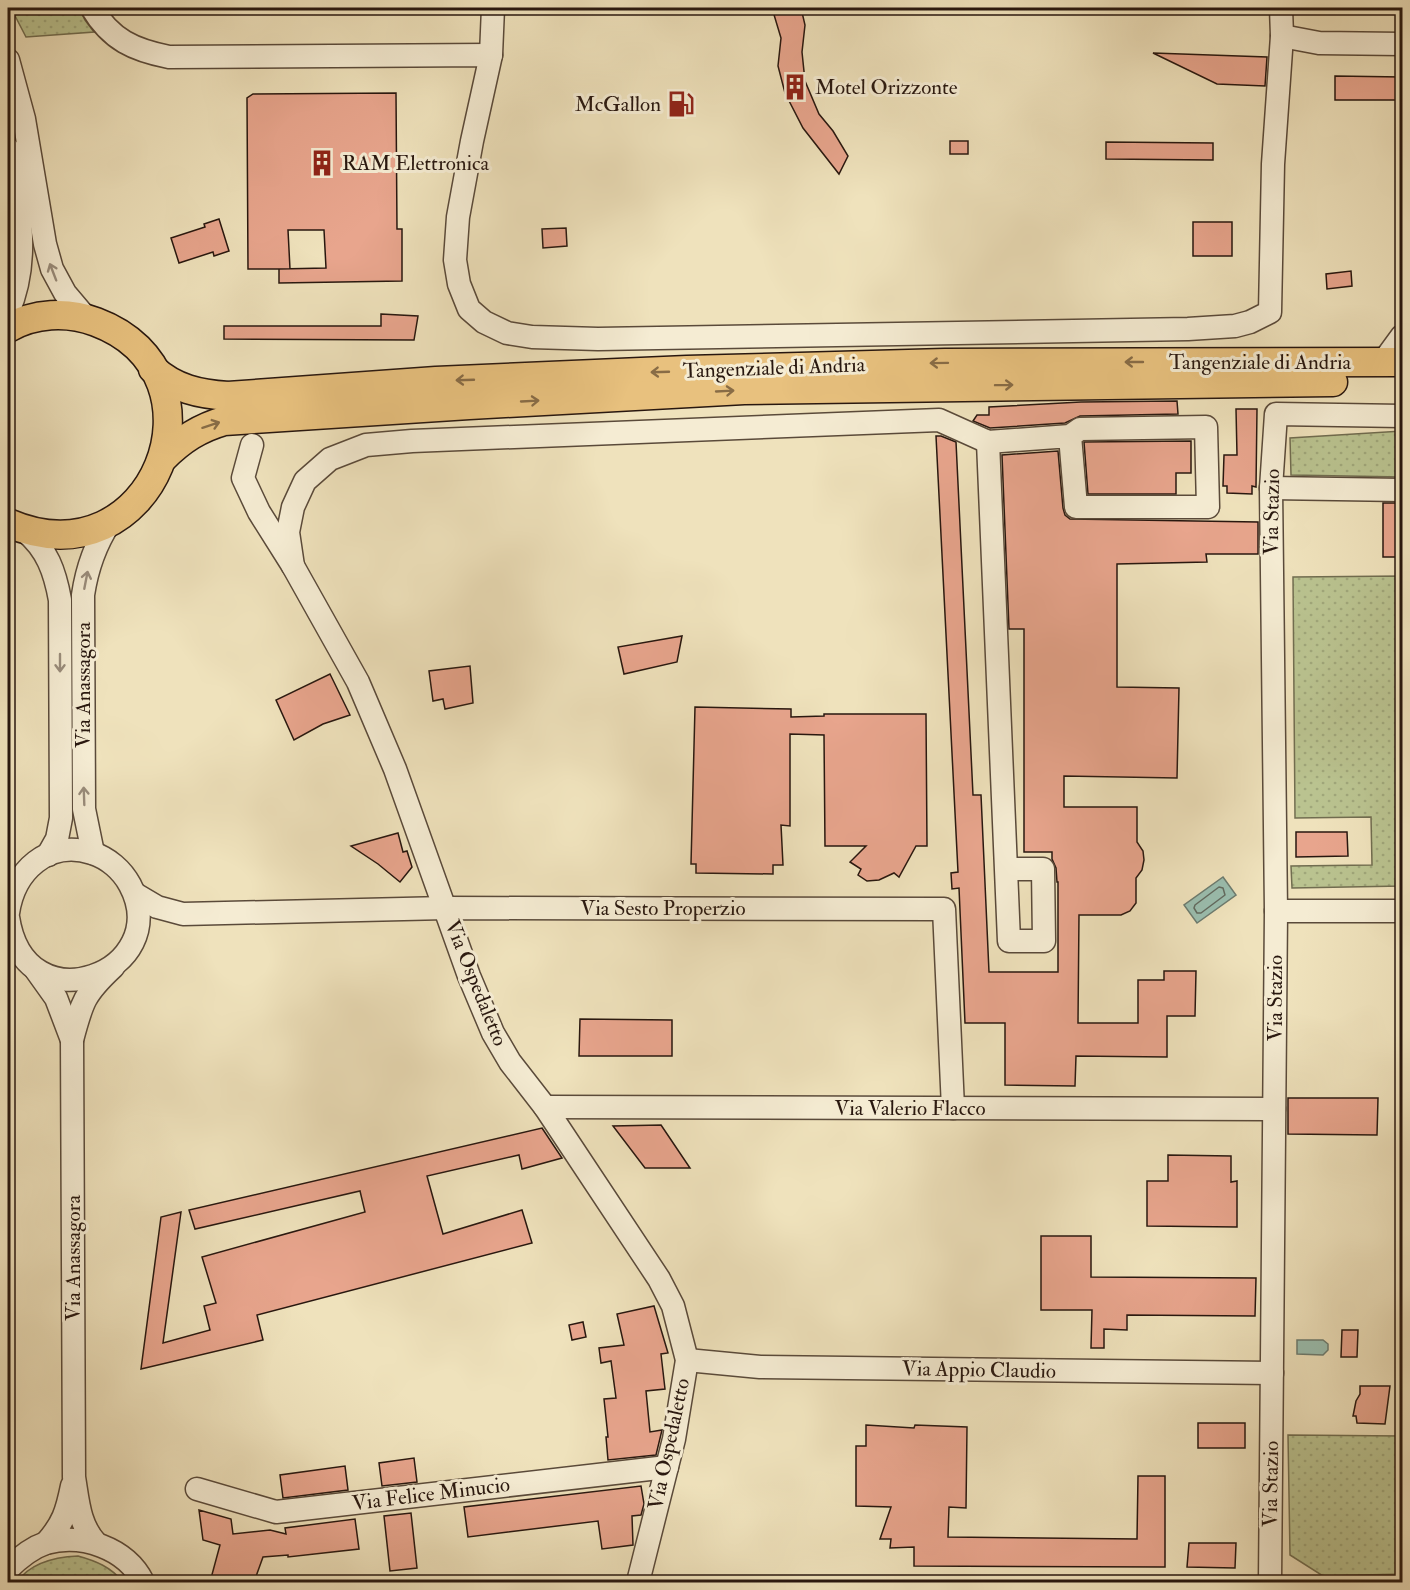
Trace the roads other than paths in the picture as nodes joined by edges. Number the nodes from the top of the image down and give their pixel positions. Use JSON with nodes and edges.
{"nodes":[{"id":1,"x":92,"y":8,"type":"edge"},
{"id":2,"x":493,"y":8,"type":"edge"},
{"id":3,"x":1281,"y":8,"type":"edge"},
{"id":4,"x":1282,"y":36,"type":"junction"},
{"id":5,"x":1402,"y":44,"type":"edge"},
{"id":6,"x":491,"y":55,"type":"junction"},
{"id":7,"x":8,"y":60,"type":"edge"},
{"id":8,"x":8,"y":149,"type":"edge"},
{"id":9,"x":8,"y":312,"type":"edge"},
{"id":10,"x":87,"y":319,"type":"junction"},
{"id":11,"x":8,"y":327,"type":"edge"},
{"id":12,"x":1402,"y":336,"type":"edge"},
{"id":13,"x":1396,"y":368,"type":"edge"},
{"id":14,"x":153,"y":369,"type":"junction"},
{"id":15,"x":1402,"y":416,"type":"edge"},
{"id":16,"x":1070,"y":436,"type":"junction"},
{"id":17,"x":987,"y":442,"type":"junction"},
{"id":18,"x":252,"y":445,"type":"dead end"},
{"id":19,"x":163,"y":458,"type":"junction"},
{"id":20,"x":1271,"y":488,"type":"junction"},
{"id":21,"x":1402,"y":490,"type":"edge"},
{"id":22,"x":110,"y":522,"type":"junction"},
{"id":23,"x":16,"y":527,"type":"edge"},
{"id":24,"x":293,"y":566,"type":"junction"},
{"id":25,"x":93,"y":853,"type":"junction"},
{"id":26,"x":48,"y":855,"type":"junction"},
{"id":27,"x":1006,"y":869,"type":"dead end"},
{"id":28,"x":13,"y":884,"type":"edge"},
{"id":29,"x":135,"y":894,"type":"junction"},
{"id":30,"x":446,"y":908,"type":"junction"},
{"id":31,"x":1276,"y":911,"type":"junction"},
{"id":32,"x":1402,"y":911,"type":"edge"},
{"id":33,"x":183,"y":914,"type":"junction"},
{"id":34,"x":8,"y":915,"type":"edge"},
{"id":35,"x":135,"y":934,"type":"junction"},
{"id":36,"x":21,"y":956,"type":"edge"},
{"id":37,"x":113,"y":967,"type":"junction"},
{"id":38,"x":72,"y":1040,"type":"junction"},
{"id":39,"x":545,"y":1107,"type":"junction"},
{"id":40,"x":953,"y":1108,"type":"junction"},
{"id":41,"x":1274,"y":1109,"type":"junction"},
{"id":42,"x":687,"y":1360,"type":"junction"},
{"id":43,"x":1272,"y":1373,"type":"junction"},
{"id":44,"x":667,"y":1467,"type":"junction"},
{"id":45,"x":74,"y":1477,"type":"junction"},
{"id":46,"x":197,"y":1489,"type":"dead end"},
{"id":47,"x":45,"y":1543,"type":"junction"},
{"id":48,"x":96,"y":1543,"type":"junction"},
{"id":49,"x":8,"y":1569,"type":"edge"},
{"id":50,"x":142,"y":1580,"type":"edge"},
{"id":51,"x":638,"y":1582,"type":"edge"},
{"id":52,"x":1270,"y":1582,"type":"edge"}],
"edges":[{"from":1,"to":6,"type":"street"},
{"from":2,"to":6,"type":"street"},
{"from":3,"to":4,"type":"street"},
{"from":4,"to":5,"type":"street"},
{"from":4,"to":6,"type":"street"},
{"from":10,"to":7,"type":"street","one_way":true},
{"from":8,"to":9,"type":"street"},
{"from":10,"to":11,"type":"main road","name":"Tangenziale di Andria"},
{"from":10,"to":14,"type":"main road","name":"Tangenziale di Andria"},
{"from":12,"to":13,"type":"street"},
{"from":13,"to":14,"type":"main road","name":"Tangenziale di Andria","one_way":true},
{"from":19,"to":13,"type":"main road","name":"Tangenziale di Andria","one_way":true},
{"from":14,"to":19,"type":"main road","name":"Tangenziale di Andria"},
{"from":15,"to":20,"type":"street","name":"Via Stazio"},
{"from":16,"to":16,"type":"street"},
{"from":16,"to":17,"type":"street"},
{"from":17,"to":24,"type":"street"},
{"from":17,"to":27,"type":"street"},
{"from":18,"to":24,"type":"street","name":"Via Ospedaletto"},
{"from":19,"to":22,"type":"main road","name":"Tangenziale di Andria"},
{"from":20,"to":21,"type":"street"},
{"from":20,"to":31,"type":"street","name":"Via Stazio"},
{"from":22,"to":23,"type":"main road","name":"Tangenziale di Andria"},
{"from":25,"to":22,"type":"street","name":"Via Anassagora","one_way":true},
{"from":23,"to":26,"type":"street","name":"Via Anassagora","one_way":true},
{"from":24,"to":30,"type":"street","name":"Via Ospedaletto"},
{"from":25,"to":26,"type":"street"},
{"from":25,"to":29,"type":"street"},
{"from":26,"to":28,"type":"street"},
{"from":28,"to":34,"type":"street"},
{"from":29,"to":33,"type":"street","name":"Via Sesto Properzio"},
{"from":29,"to":35,"type":"street"},
{"from":30,"to":33,"type":"street","name":"Via Sesto Properzio"},
{"from":30,"to":39,"type":"street","name":"Via Ospedaletto"},
{"from":30,"to":40,"type":"street","name":"Via Sesto Properzio"},
{"from":31,"to":32,"type":"street"},
{"from":31,"to":41,"type":"street","name":"Via Stazio"},
{"from":33,"to":35,"type":"street","name":"Via Sesto Properzio"},
{"from":34,"to":36,"type":"street"},
{"from":35,"to":37,"type":"street"},
{"from":36,"to":37,"type":"street"},
{"from":36,"to":38,"type":"street","name":"Via Anassagora"},
{"from":37,"to":38,"type":"street","name":"Via Anassagora"},
{"from":38,"to":45,"type":"street","name":"Via Anassagora"},
{"from":39,"to":40,"type":"street","name":"Via Valerio Flacco"},
{"from":39,"to":42,"type":"street","name":"Via Ospedaletto"},
{"from":40,"to":41,"type":"street","name":"Via Valerio Flacco"},
{"from":41,"to":43,"type":"street","name":"Via Stazio"},
{"from":42,"to":43,"type":"street","name":"Via Appio Claudio"},
{"from":42,"to":44,"type":"street","name":"Via Ospedaletto"},
{"from":43,"to":52,"type":"street","name":"Via Stazio"},
{"from":44,"to":46,"type":"street","name":"Via Felice Minucio"},
{"from":44,"to":51,"type":"street","name":"Via Ospedaletto"},
{"from":45,"to":47,"type":"street","name":"Via Anassagora"},
{"from":45,"to":48,"type":"street","name":"Via Anassagora"},
{"from":47,"to":48,"type":"street"},
{"from":47,"to":49,"type":"street"},
{"from":48,"to":50,"type":"street"}]}
